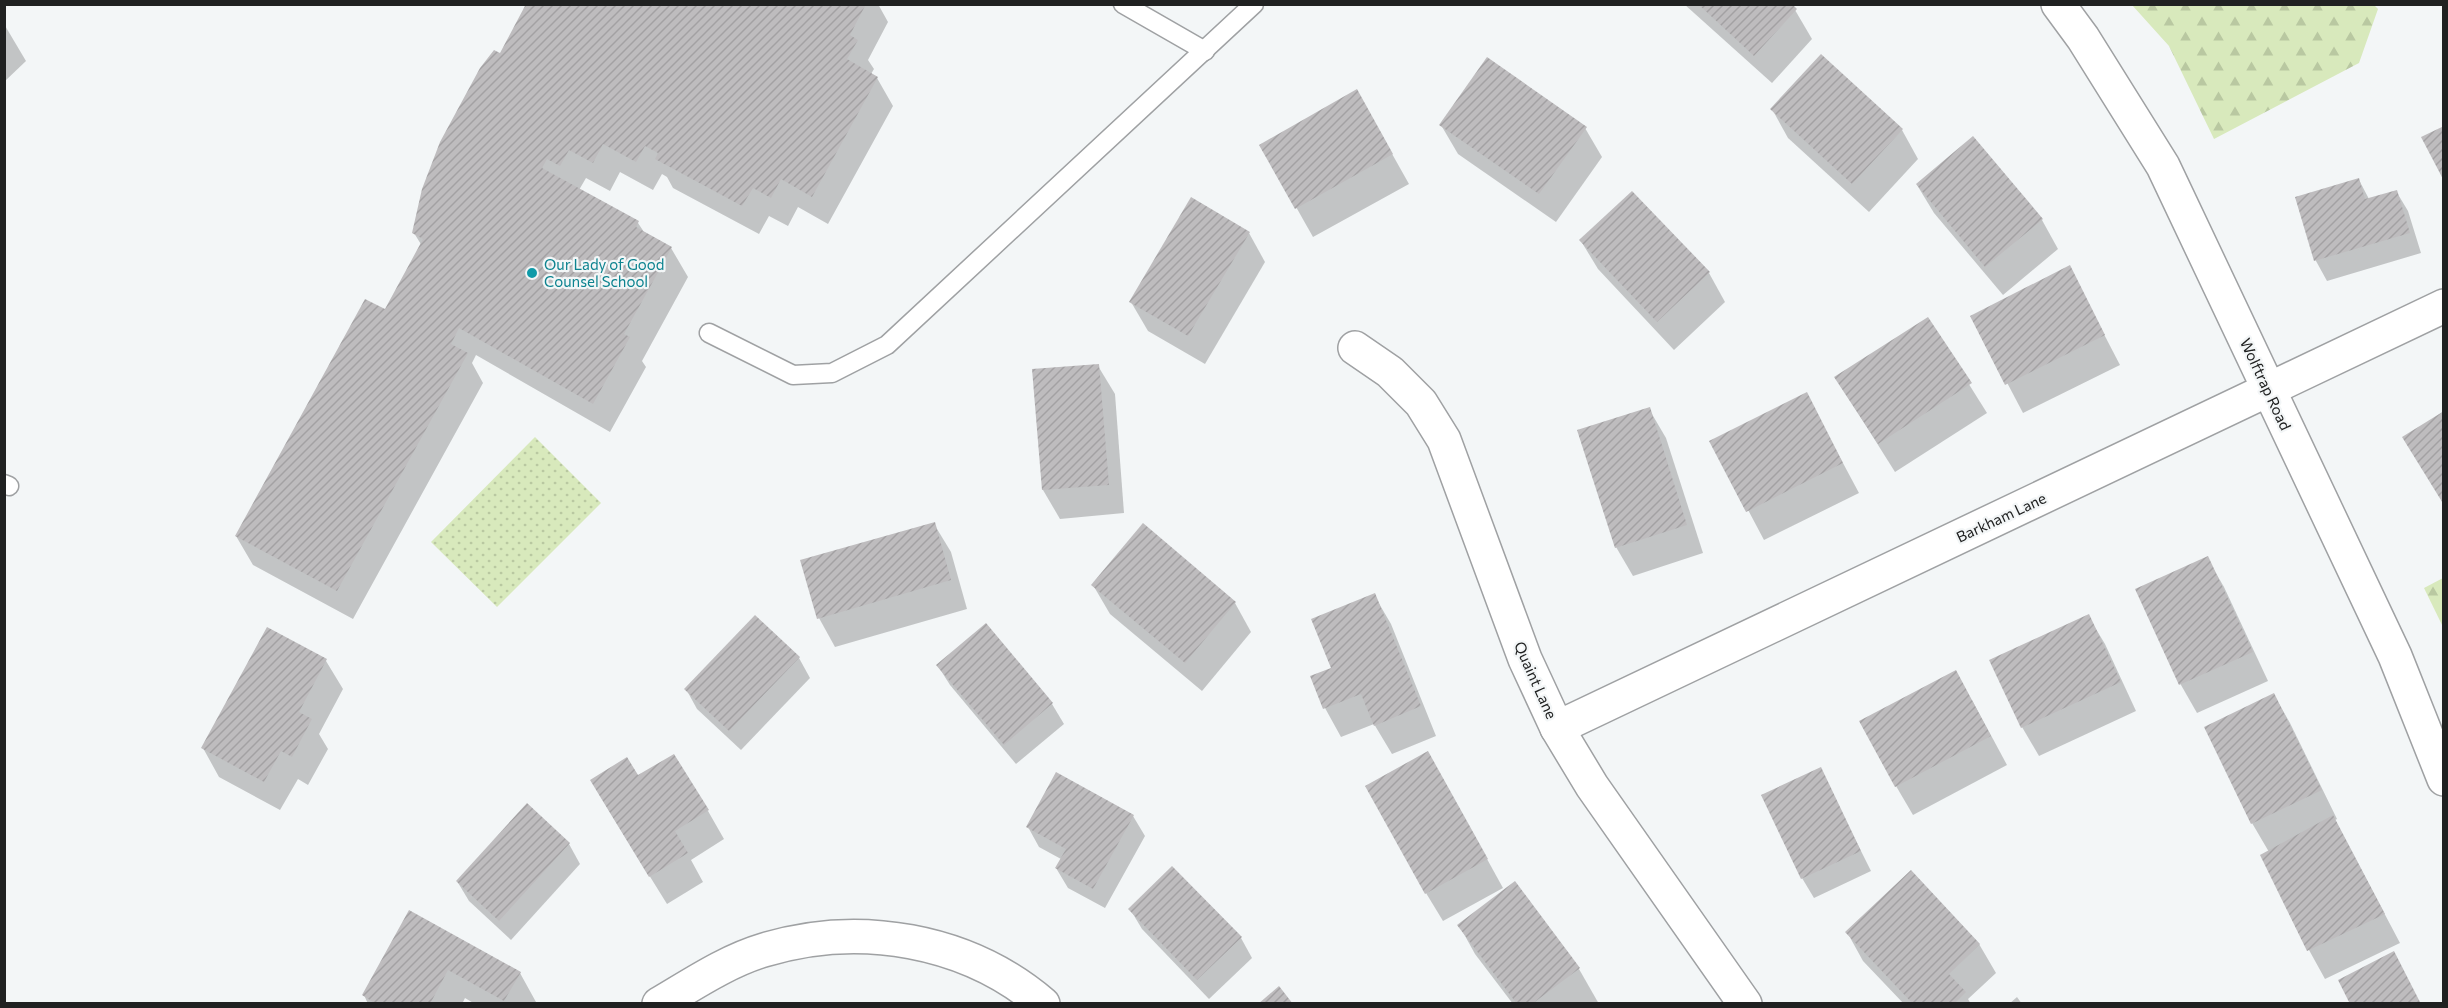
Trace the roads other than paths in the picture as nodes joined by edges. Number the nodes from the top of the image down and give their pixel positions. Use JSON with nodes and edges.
{"nodes":[{"id":1,"x":1123,"y":4,"type":"edge"},
{"id":2,"x":1254,"y":4,"type":"edge"},
{"id":3,"x":2058,"y":4,"type":"edge"},
{"id":4,"x":1205,"y":51,"type":"junction"},
{"id":5,"x":2444,"y":306,"type":"edge"},
{"id":6,"x":710,"y":333,"type":"dead end"},
{"id":7,"x":1355,"y":348,"type":"dead end"},
{"id":8,"x":2269,"y":390,"type":"junction"},
{"id":9,"x":1557,"y":728,"type":"junction"},
{"id":10,"x":2444,"y":779,"type":"edge"},
{"id":11,"x":659,"y":1004,"type":"edge"},
{"id":12,"x":1043,"y":1004,"type":"edge"},
{"id":13,"x":1745,"y":1004,"type":"edge"}],
"edges":[{"from":1,"to":4,"type":"lane"},
{"from":2,"to":4,"type":"lane"},
{"from":3,"to":8,"type":"street","name":"Wolftrap Road"},
{"from":4,"to":6,"type":"lane"},
{"from":5,"to":8,"type":"street","name":"Barkham Lane"},
{"from":7,"to":9,"type":"street","name":"Quaint Lane"},
{"from":8,"to":9,"type":"street","name":"Barkham Lane"},
{"from":8,"to":10,"type":"street","name":"Wolftrap Road"},
{"from":9,"to":13,"type":"street","name":"Quaint Lane"},
{"from":11,"to":12,"type":"street"}]}
